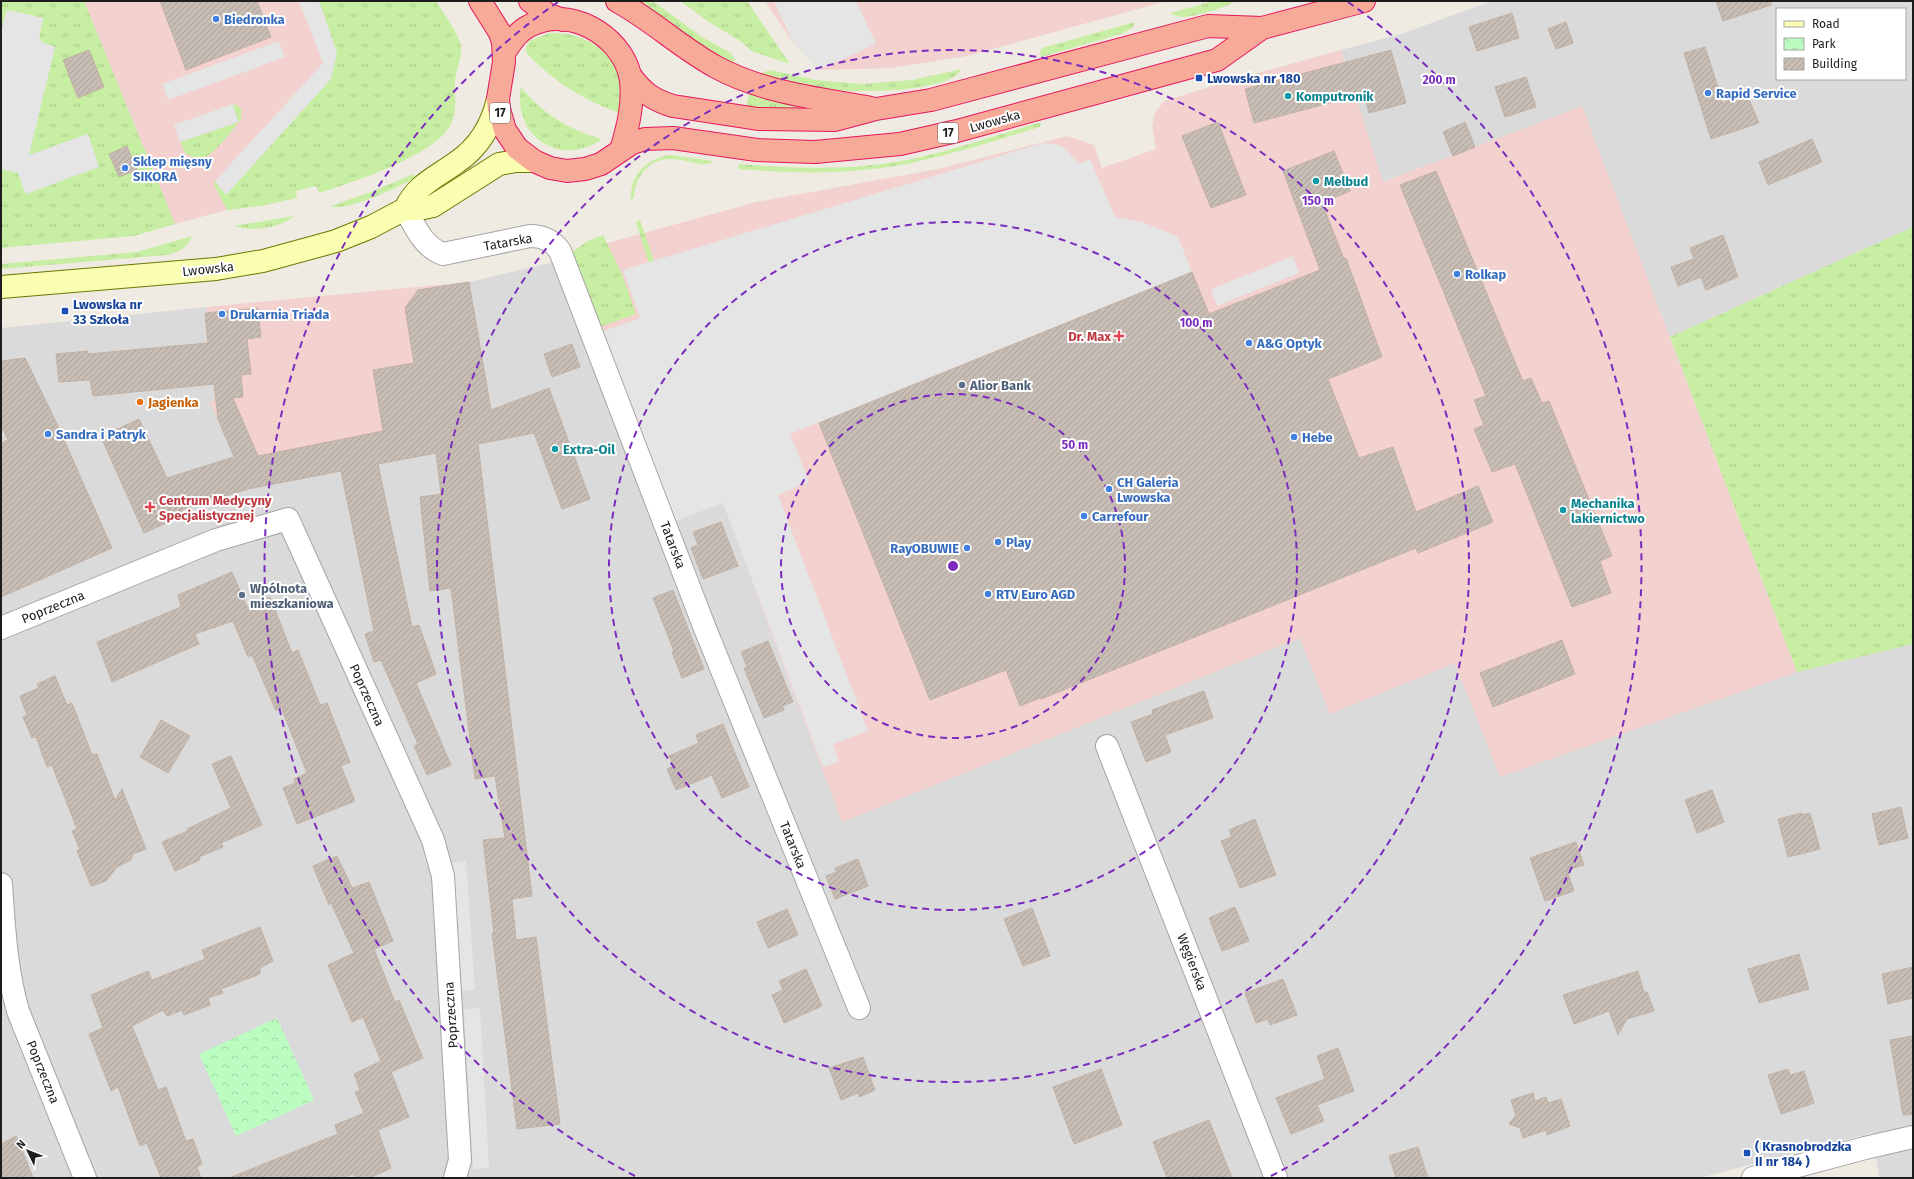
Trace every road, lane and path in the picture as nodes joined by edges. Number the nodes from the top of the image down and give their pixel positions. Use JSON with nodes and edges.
{"nodes":[{"id":1,"x":480,"y":1,"type":"edge"},
{"id":2,"x":530,"y":1,"type":"edge"},
{"id":3,"x":617,"y":1,"type":"edge"},
{"id":4,"x":1364,"y":1,"type":"edge"},
{"id":5,"x":563,"y":20,"type":"junction"},
{"id":6,"x":1262,"y":28,"type":"junction"},
{"id":7,"x":504,"y":53,"type":"junction"},
{"id":8,"x":630,"y":75,"type":"junction"},
{"id":9,"x":498,"y":98,"type":"junction"},
{"id":10,"x":876,"y":109,"type":"junction"},
{"id":11,"x":621,"y":150,"type":"junction"},
{"id":12,"x":534,"y":161,"type":"junction"},
{"id":13,"x":405,"y":209,"type":"junction"},
{"id":14,"x":1,"y":287,"type":"edge"},
{"id":15,"x":1,"y":628,"type":"edge"},
{"id":16,"x":1107,"y":746,"type":"dead end"},
{"id":17,"x":1,"y":884,"type":"edge"},
{"id":18,"x":4,"y":965,"type":"edge"},
{"id":19,"x":859,"y":1008,"type":"dead end"},
{"id":20,"x":1913,"y":1137,"type":"edge"},
{"id":21,"x":85,"y":1178,"type":"edge"},
{"id":22,"x":455,"y":1178,"type":"edge"},
{"id":23,"x":1276,"y":1178,"type":"edge"},
{"id":24,"x":1753,"y":1178,"type":"edge"}],
"edges":[{"from":1,"to":7,"type":"highway","number":"17"},
{"from":2,"to":5,"type":"highway","number":"17"},
{"from":3,"to":10,"type":"highway"},
{"from":4,"to":6,"type":"highway","name":"Lwowska","number":"17"},
{"from":5,"to":7,"type":"highway","number":"17"},
{"from":5,"to":8,"type":"highway","number":"17"},
{"from":6,"to":10,"type":"highway","name":"Lwowska","number":"17"},
{"from":6,"to":11,"type":"highway","name":"Lwowska","number":"17"},
{"from":7,"to":9,"type":"highway","number":"17"},
{"from":8,"to":10,"type":"highway","name":"Lwowska","number":"17"},
{"from":8,"to":11,"type":"highway","number":"17"},
{"from":9,"to":12,"type":"highway","number":"17"},
{"from":9,"to":13,"type":"main road"},
{"from":11,"to":12,"type":"highway","number":"17"},
{"from":12,"to":13,"type":"main road","name":"Lwowska"},
{"from":13,"to":14,"type":"main road","name":"Lwowska"},
{"from":13,"to":19,"type":"street","name":"Tatarska"},
{"from":15,"to":22,"type":"street","name":"Poprzeczna"},
{"from":16,"to":23,"type":"street","name":"Węgierska"},
{"from":17,"to":18,"type":"street","name":"Poprzeczna"},
{"from":18,"to":21,"type":"street","name":"Poprzeczna"},
{"from":20,"to":24,"type":"street"}]}
